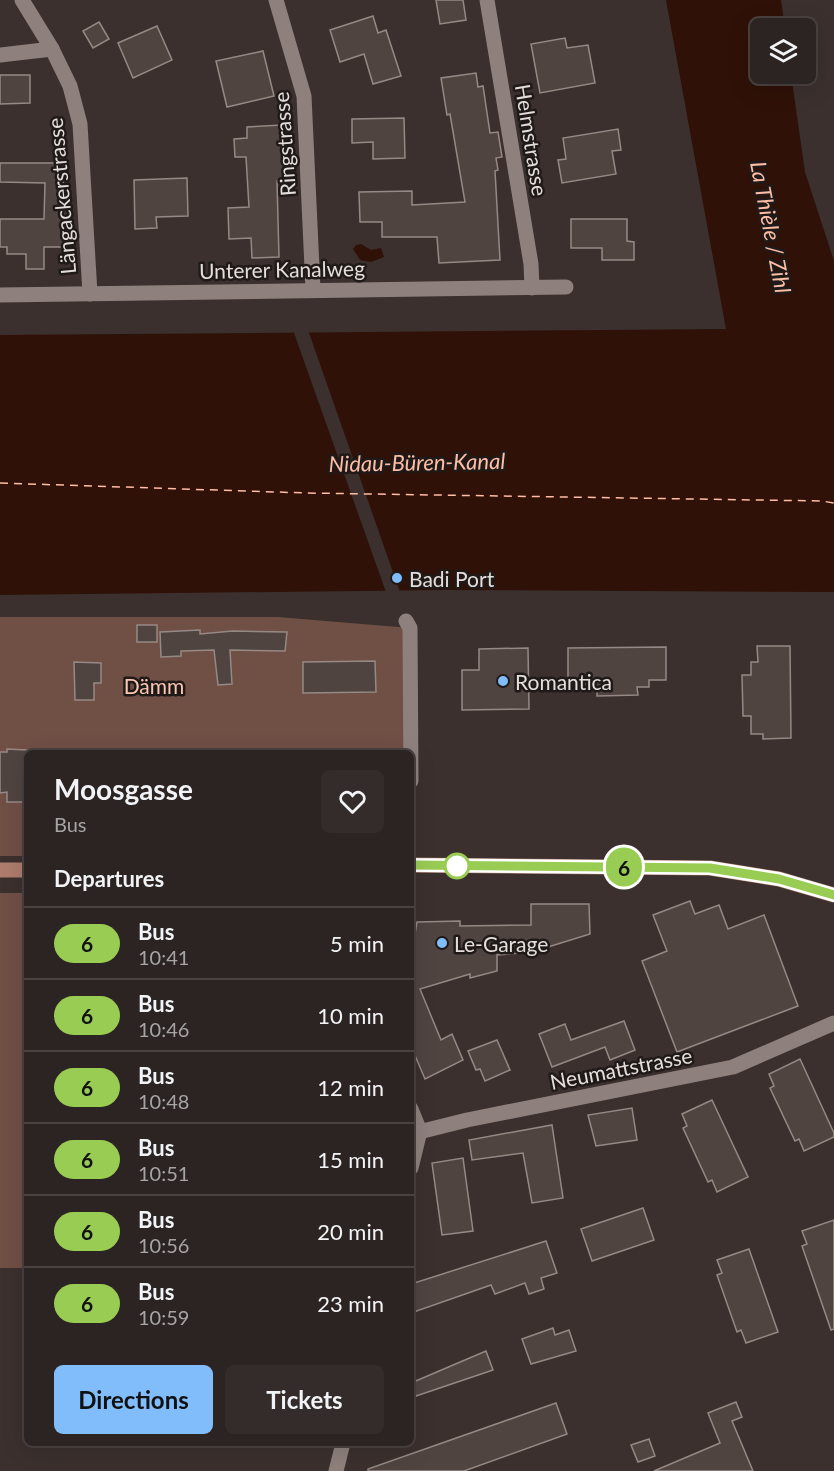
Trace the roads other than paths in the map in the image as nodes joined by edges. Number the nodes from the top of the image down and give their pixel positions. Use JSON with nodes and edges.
{"nodes":[{"id":1,"x":22,"y":0,"type":"edge"},
{"id":2,"x":276,"y":0,"type":"edge"},
{"id":3,"x":487,"y":0,"type":"edge"},
{"id":4,"x":52,"y":49,"type":"junction"},
{"id":5,"x":0,"y":55,"type":"edge"},
{"id":6,"x":566,"y":287,"type":"dead end"},
{"id":7,"x":532,"y":288,"type":"junction"},
{"id":8,"x":313,"y":289,"type":"junction"},
{"id":9,"x":90,"y":294,"type":"junction"},
{"id":10,"x":0,"y":295,"type":"edge"},
{"id":11,"x":406,"y":621,"type":"dead end"},
{"id":12,"x":411,"y":750,"type":"edge"},
{"id":13,"x":414,"y":865,"type":"edge"},
{"id":14,"x":0,"y":870,"type":"edge"},
{"id":15,"x":24,"y":870,"type":"edge"},
{"id":16,"x":834,"y":895,"type":"edge"},
{"id":17,"x":834,"y":1023,"type":"edge"},
{"id":18,"x":416,"y":1132,"type":"edge"},
{"id":19,"x":342,"y":1446,"type":"edge"},
{"id":20,"x":336,"y":1471,"type":"edge"}],
"edges":[{"from":1,"to":4,"type":"street","name":"Längackerstrasse"},
{"from":2,"to":8,"type":"street","name":"Ringstrasse"},
{"from":3,"to":7,"type":"street","name":"Helmstrasse"},
{"from":4,"to":5,"type":"street"},
{"from":4,"to":9,"type":"street","name":"Längackerstrasse"},
{"from":6,"to":7,"type":"street","name":"Unterer Kanalweg"},
{"from":7,"to":8,"type":"street","name":"Unterer Kanalweg"},
{"from":8,"to":9,"type":"street","name":"Unterer Kanalweg"},
{"from":9,"to":10,"type":"street","name":"Unterer Kanalweg"},
{"from":11,"to":12,"type":"street"},
{"from":13,"to":16,"type":"main road"},
{"from":14,"to":15,"type":"main road"},
{"from":17,"to":18,"type":"street","name":"Neumattstrasse"},
{"from":19,"to":20,"type":"street"}]}
